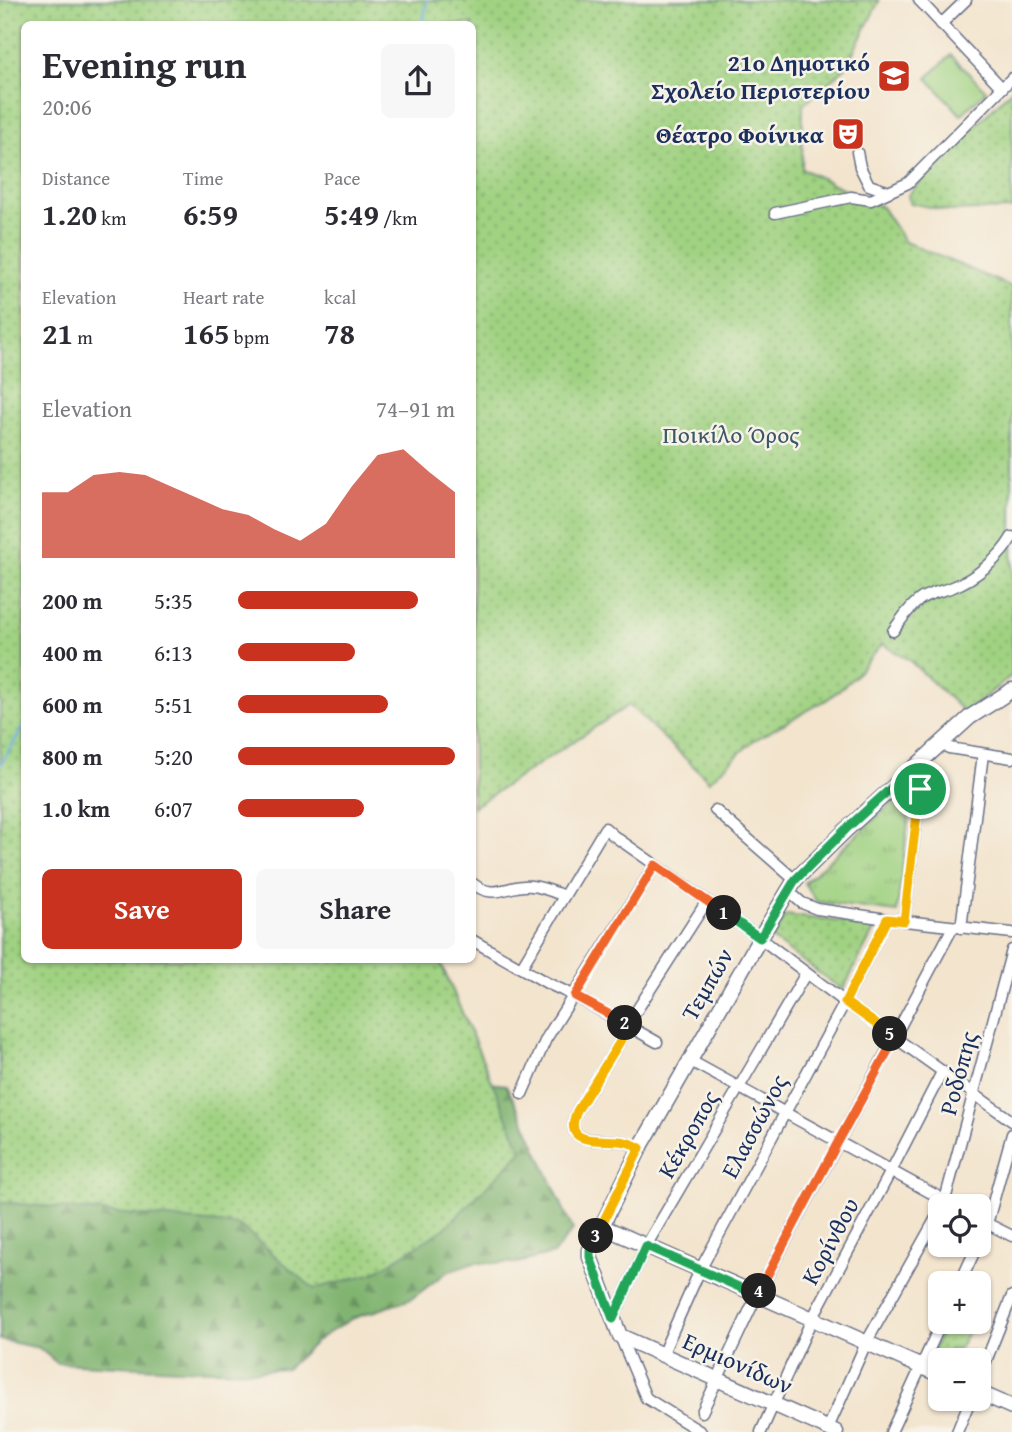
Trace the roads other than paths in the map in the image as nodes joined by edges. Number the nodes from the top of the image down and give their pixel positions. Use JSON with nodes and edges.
{"nodes":[{"id":1,"x":919,"y":0,"type":"edge"},
{"id":2,"x":966,"y":0,"type":"edge"},
{"id":3,"x":942,"y":24,"type":"junction"},
{"id":4,"x":1012,"y":78,"type":"edge"},
{"id":5,"x":1002,"y":88,"type":"junction"},
{"id":6,"x":857,"y":152,"type":"dead end"},
{"id":7,"x":869,"y":185,"type":"junction"},
{"id":8,"x":886,"y":191,"type":"junction"},
{"id":9,"x":851,"y":197,"type":"junction"},
{"id":10,"x":775,"y":214,"type":"dead end"},
{"id":11,"x":1012,"y":537,"type":"edge"},
{"id":12,"x":892,"y":631,"type":"dead end"},
{"id":13,"x":1012,"y":690,"type":"edge"},
{"id":14,"x":941,"y":744,"type":"junction"},
{"id":15,"x":983,"y":754,"type":"junction"},
{"id":16,"x":1012,"y":758,"type":"edge"},
{"id":17,"x":912,"y":769,"type":"junction"},
{"id":18,"x":715,"y":810,"type":"dead end"},
{"id":19,"x":655,"y":865,"type":"junction"},
{"id":20,"x":791,"y":885,"type":"junction"},
{"id":21,"x":476,"y":886,"type":"edge"},
{"id":22,"x":564,"y":896,"type":"junction"},
{"id":23,"x":707,"y":901,"type":"junction"},
{"id":24,"x":887,"y":919,"type":"junction"},
{"id":25,"x":904,"y":921,"type":"junction"},
{"id":26,"x":957,"y":928,"type":"junction"},
{"id":27,"x":1012,"y":933,"type":"edge"},
{"id":28,"x":760,"y":938,"type":"junction"},
{"id":29,"x":476,"y":942,"type":"edge"},
{"id":30,"x":1012,"y":950,"type":"edge"},
{"id":31,"x":521,"y":968,"type":"junction"},
{"id":32,"x":806,"y":973,"type":"junction"},
{"id":33,"x":575,"y":996,"type":"junction"},
{"id":34,"x":845,"y":1002,"type":"junction"},
{"id":35,"x":628,"y":1024,"type":"junction"},
{"id":36,"x":895,"y":1038,"type":"junction"},
{"id":37,"x":657,"y":1042,"type":"dead end"},
{"id":38,"x":689,"y":1060,"type":"junction"},
{"id":39,"x":942,"y":1072,"type":"junction"},
{"id":40,"x":740,"y":1087,"type":"junction"},
{"id":41,"x":522,"y":1094,"type":"dead end"},
{"id":42,"x":974,"y":1094,"type":"junction"},
{"id":43,"x":785,"y":1112,"type":"junction"},
{"id":44,"x":1012,"y":1121,"type":"edge"},
{"id":45,"x":1012,"y":1134,"type":"edge"},
{"id":46,"x":838,"y":1142,"type":"junction"},
{"id":47,"x":640,"y":1148,"type":"junction"},
{"id":48,"x":891,"y":1171,"type":"junction"},
{"id":49,"x":949,"y":1194,"type":"edge"},
{"id":50,"x":928,"y":1195,"type":"edge"},
{"id":51,"x":991,"y":1197,"type":"edge"},
{"id":52,"x":991,"y":1225,"type":"edge"},
{"id":53,"x":601,"y":1226,"type":"junction"},
{"id":54,"x":1012,"y":1236,"type":"edge"},
{"id":55,"x":928,"y":1237,"type":"edge"},
{"id":56,"x":646,"y":1246,"type":"junction"},
{"id":57,"x":701,"y":1270,"type":"junction"},
{"id":58,"x":757,"y":1295,"type":"junction"},
{"id":59,"x":1012,"y":1296,"type":"edge"},
{"id":60,"x":613,"y":1319,"type":"junction"},
{"id":61,"x":811,"y":1319,"type":"junction"},
{"id":62,"x":936,"y":1334,"type":"edge"},
{"id":63,"x":620,"y":1336,"type":"junction"},
{"id":64,"x":866,"y":1343,"type":"junction"},
{"id":65,"x":991,"y":1348,"type":"edge"},
{"id":66,"x":662,"y":1355,"type":"junction"},
{"id":67,"x":920,"y":1367,"type":"junction"},
{"id":68,"x":928,"y":1370,"type":"edge"},
{"id":69,"x":717,"y":1379,"type":"junction"},
{"id":70,"x":991,"y":1398,"type":"edge"},
{"id":71,"x":773,"y":1404,"type":"junction"},
{"id":72,"x":1012,"y":1407,"type":"edge"},
{"id":73,"x":966,"y":1411,"type":"edge"},
{"id":74,"x":702,"y":1412,"type":"dead end"},
{"id":75,"x":832,"y":1430,"type":"edge"},
{"id":76,"x":701,"y":1432,"type":"edge"},
{"id":77,"x":761,"y":1432,"type":"edge"},
{"id":78,"x":891,"y":1432,"type":"edge"},
{"id":79,"x":957,"y":1432,"type":"edge"}],
"edges":[{"from":1,"to":3,"type":"street"},
{"from":2,"to":3,"type":"street"},
{"from":3,"to":5,"type":"street"},
{"from":4,"to":5,"type":"street"},
{"from":5,"to":8,"type":"street"},
{"from":6,"to":7,"type":"street"},
{"from":7,"to":8,"type":"street"},
{"from":7,"to":9,"type":"street"},
{"from":8,"to":9,"type":"street"},
{"from":9,"to":10,"type":"street"},
{"from":11,"to":12,"type":"street"},
{"from":13,"to":14,"type":"street","name":"Τεμπών"},
{"from":14,"to":15,"type":"street"},
{"from":14,"to":17,"type":"street","name":"Τεμπών"},
{"from":15,"to":16,"type":"street"},
{"from":15,"to":26,"type":"street"},
{"from":17,"to":20,"type":"street","name":"Τεμπών"},
{"from":17,"to":25,"type":"street"},
{"from":18,"to":20,"type":"street"},
{"from":19,"to":22,"type":"street"},
{"from":19,"to":23,"type":"street"},
{"from":19,"to":33,"type":"street"},
{"from":20,"to":24,"type":"street"},
{"from":20,"to":28,"type":"street","name":"Τεμπών"},
{"from":21,"to":22,"type":"street"},
{"from":22,"to":31,"type":"street"},
{"from":23,"to":28,"type":"street"},
{"from":23,"to":35,"type":"street"},
{"from":24,"to":25,"type":"street"},
{"from":24,"to":34,"type":"street","name":"Ελασσώνος"},
{"from":25,"to":26,"type":"street"},
{"from":26,"to":27,"type":"street"},
{"from":26,"to":36,"type":"street"},
{"from":28,"to":32,"type":"street"},
{"from":28,"to":38,"type":"street","name":"Τεμπών"},
{"from":29,"to":31,"type":"street"},
{"from":30,"to":42,"type":"street","name":"Ροδόπης"},
{"from":31,"to":33,"type":"street"},
{"from":32,"to":34,"type":"street"},
{"from":32,"to":40,"type":"street","name":"Κέκροπος"},
{"from":33,"to":35,"type":"street"},
{"from":33,"to":41,"type":"street"},
{"from":34,"to":36,"type":"street"},
{"from":34,"to":43,"type":"street","name":"Ελασσώνος"},
{"from":35,"to":37,"type":"street"},
{"from":35,"to":47,"type":"street"},
{"from":36,"to":39,"type":"street"},
{"from":36,"to":46,"type":"street"},
{"from":38,"to":40,"type":"street"},
{"from":38,"to":47,"type":"street","name":"Τεμπών"},
{"from":39,"to":42,"type":"street"},
{"from":39,"to":48,"type":"street","name":"Κορίνθου"},
{"from":40,"to":43,"type":"street"},
{"from":40,"to":56,"type":"street","name":"Κέκροπος"},
{"from":42,"to":44,"type":"street"},
{"from":42,"to":49,"type":"street","name":"Ροδόπης"},
{"from":43,"to":46,"type":"street"},
{"from":43,"to":57,"type":"street","name":"Ελασσώνος"},
{"from":45,"to":51,"type":"street"},
{"from":46,"to":48,"type":"street"},
{"from":46,"to":58,"type":"street"},
{"from":47,"to":53,"type":"street","name":"Τεμπών"},
{"from":48,"to":50,"type":"street"},
{"from":48,"to":61,"type":"street","name":"Κορίνθου"},
{"from":52,"to":54,"type":"street"},
{"from":53,"to":56,"type":"street"},
{"from":53,"to":60,"type":"street","name":"Τεμπών"},
{"from":55,"to":64,"type":"street","name":"Ροδόπης"},
{"from":56,"to":57,"type":"street"},
{"from":56,"to":60,"type":"street","name":"Κέκροπος"},
{"from":57,"to":58,"type":"street"},
{"from":57,"to":66,"type":"street","name":"Ελασσώνος"},
{"from":58,"to":61,"type":"street"},
{"from":58,"to":69,"type":"street"},
{"from":59,"to":65,"type":"street"},
{"from":60,"to":63,"type":"street","name":"Τεμπών"},
{"from":61,"to":64,"type":"street"},
{"from":61,"to":71,"type":"street","name":"Κορίνθου"},
{"from":62,"to":67,"type":"street"},
{"from":63,"to":66,"type":"street","name":"Ερμιονίδων"},
{"from":63,"to":76,"type":"street"},
{"from":64,"to":67,"type":"street"},
{"from":64,"to":75,"type":"street","name":"Ροδόπης"},
{"from":66,"to":69,"type":"street","name":"Ερμιονίδων"},
{"from":67,"to":68,"type":"street"},
{"from":67,"to":78,"type":"street"},
{"from":69,"to":71,"type":"street","name":"Ερμιονίδων"},
{"from":69,"to":74,"type":"street"},
{"from":70,"to":72,"type":"street"},
{"from":71,"to":75,"type":"street","name":"Ερμιονίδων"},
{"from":71,"to":77,"type":"street","name":"Κορίνθου"},
{"from":73,"to":79,"type":"street"}]}
